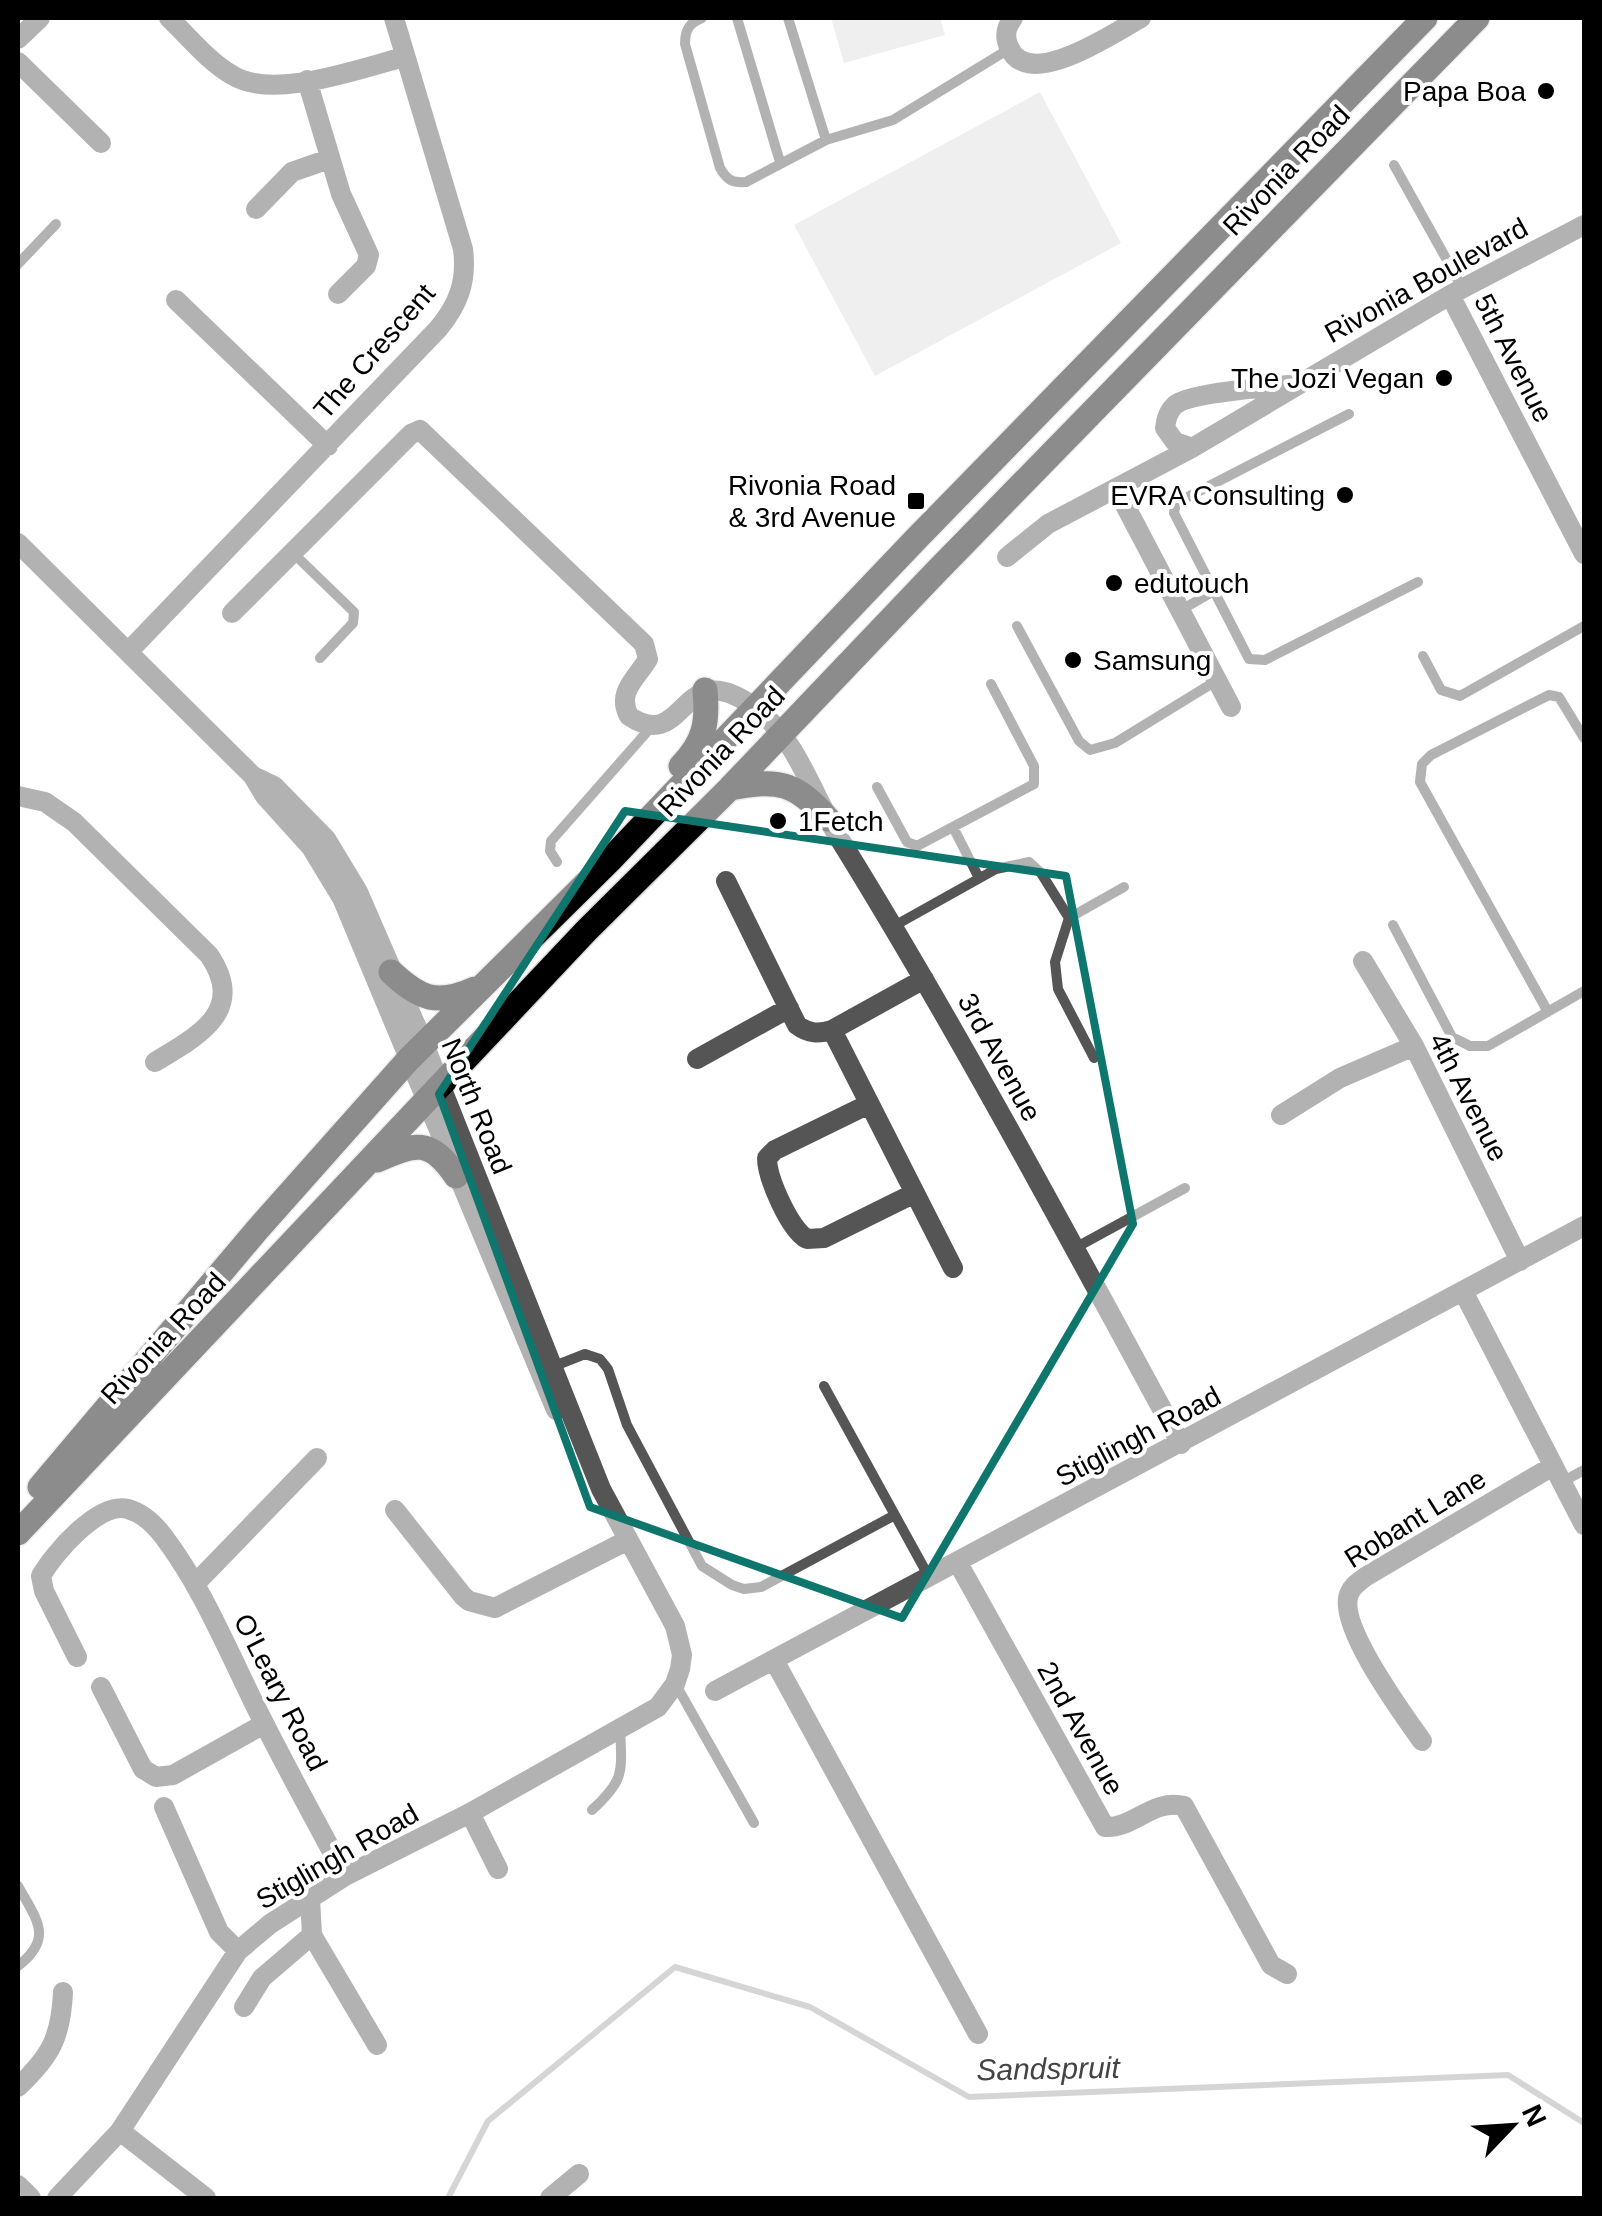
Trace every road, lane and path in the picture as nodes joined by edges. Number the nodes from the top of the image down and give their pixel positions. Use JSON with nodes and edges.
{"nodes":[{"id":1,"x":40,"y":18,"type":"edge"},
{"id":2,"x":169,"y":18,"type":"edge"},
{"id":3,"x":394,"y":18,"type":"edge"},
{"id":4,"x":702,"y":18,"type":"edge"},
{"id":5,"x":737,"y":18,"type":"edge"},
{"id":6,"x":788,"y":18,"type":"edge"},
{"id":7,"x":1013,"y":18,"type":"edge"},
{"id":8,"x":1141,"y":18,"type":"edge"},
{"id":9,"x":1426,"y":18,"type":"edge"},
{"id":10,"x":1477,"y":18,"type":"edge"},
{"id":11,"x":18,"y":39,"type":"edge"},
{"id":12,"x":1009,"y":49,"type":"junction"},
{"id":13,"x":405,"y":57,"type":"junction"},
{"id":14,"x":18,"y":62,"type":"edge"},
{"id":15,"x":306,"y":80,"type":"junction"},
{"id":16,"x":826,"y":140,"type":"junction"},
{"id":17,"x":101,"y":142,"type":"dead end"},
{"id":18,"x":330,"y":159,"type":"junction"},
{"id":19,"x":780,"y":162,"type":"junction"},
{"id":20,"x":1394,"y":165,"type":"dead end"},
{"id":21,"x":256,"y":210,"type":"dead end"},
{"id":22,"x":56,"y":224,"type":"dead end"},
{"id":23,"x":1584,"y":225,"type":"edge"},
{"id":24,"x":18,"y":264,"type":"edge"},
{"id":25,"x":1456,"y":292,"type":"junction"},
{"id":26,"x":338,"y":294,"type":"dead end"},
{"id":27,"x":176,"y":300,"type":"dead end"},
{"id":28,"x":1295,"y":385,"type":"junction"},
{"id":29,"x":1349,"y":414,"type":"dead end"},
{"id":30,"x":328,"y":446,"type":"junction"},
{"id":31,"x":1192,"y":448,"type":"junction"},
{"id":32,"x":1116,"y":488,"type":"junction"},
{"id":33,"x":18,"y":542,"type":"edge"},
{"id":34,"x":292,"y":553,"type":"junction"},
{"id":35,"x":1584,"y":554,"type":"edge"},
{"id":36,"x":1007,"y":557,"type":"dead end"},
{"id":37,"x":1418,"y":582,"type":"dead end"},
{"id":38,"x":1214,"y":592,"type":"junction"},
{"id":39,"x":1180,"y":610,"type":"junction"},
{"id":40,"x":232,"y":613,"type":"dead end"},
{"id":41,"x":1017,"y":626,"type":"dead end"},
{"id":42,"x":1584,"y":626,"type":"edge"},
{"id":43,"x":130,"y":651,"type":"junction"},
{"id":44,"x":1423,"y":656,"type":"dead end"},
{"id":45,"x":320,"y":658,"type":"dead end"},
{"id":46,"x":1216,"y":681,"type":"junction"},
{"id":47,"x":991,"y":684,"type":"dead end"},
{"id":48,"x":706,"y":690,"type":"junction"},
{"id":49,"x":756,"y":708,"type":"junction"},
{"id":50,"x":1230,"y":708,"type":"dead end"},
{"id":51,"x":653,"y":725,"type":"junction"},
{"id":52,"x":782,"y":731,"type":"junction"},
{"id":53,"x":1584,"y":738,"type":"edge"},
{"id":54,"x":254,"y":776,"type":"junction"},
{"id":55,"x":877,"y":787,"type":"dead end"},
{"id":56,"x":730,"y":788,"type":"junction"},
{"id":57,"x":18,"y":796,"type":"edge"},
{"id":58,"x":828,"y":820,"type":"junction"},
{"id":59,"x":954,"y":829,"type":"junction"},
{"id":60,"x":610,"y":860,"type":"junction"},
{"id":61,"x":557,"y":862,"type":"dead end"},
{"id":62,"x":979,"y":878,"type":"junction"},
{"id":63,"x":726,"y":881,"type":"dead end"},
{"id":64,"x":1124,"y":888,"type":"dead end"},
{"id":65,"x":1070,"y":918,"type":"junction"},
{"id":66,"x":1393,"y":925,"type":"dead end"},
{"id":67,"x":894,"y":926,"type":"junction"},
{"id":68,"x":1363,"y":961,"type":"dead end"},
{"id":69,"x":391,"y":972,"type":"junction"},
{"id":70,"x":924,"y":979,"type":"junction"},
{"id":71,"x":483,"y":985,"type":"junction"},
{"id":72,"x":1584,"y":991,"type":"edge"},
{"id":73,"x":789,"y":1008,"type":"junction"},
{"id":74,"x":1548,"y":1012,"type":"junction"},
{"id":75,"x":832,"y":1030,"type":"junction"},
{"id":76,"x":1414,"y":1046,"type":"junction"},
{"id":77,"x":416,"y":1052,"type":"junction"},
{"id":78,"x":1094,"y":1058,"type":"dead end"},
{"id":79,"x":697,"y":1059,"type":"dead end"},
{"id":80,"x":156,"y":1062,"type":"dead end"},
{"id":81,"x":434,"y":1094,"type":"junction"},
{"id":82,"x":869,"y":1104,"type":"junction"},
{"id":83,"x":1281,"y":1115,"type":"dead end"},
{"id":84,"x":365,"y":1166,"type":"junction"},
{"id":85,"x":456,"y":1176,"type":"junction"},
{"id":86,"x":1186,"y":1188,"type":"dead end"},
{"id":87,"x":915,"y":1193,"type":"junction"},
{"id":88,"x":1584,"y":1226,"type":"edge"},
{"id":89,"x":1074,"y":1248,"type":"junction"},
{"id":90,"x":1520,"y":1261,"type":"junction"},
{"id":91,"x":953,"y":1268,"type":"dead end"},
{"id":92,"x":1464,"y":1293,"type":"junction"},
{"id":93,"x":552,"y":1367,"type":"junction"},
{"id":94,"x":824,"y":1386,"type":"dead end"},
{"id":95,"x":1181,"y":1444,"type":"junction"},
{"id":96,"x":317,"y":1458,"type":"dead end"},
{"id":97,"x":1584,"y":1470,"type":"edge"},
{"id":98,"x":1558,"y":1474,"type":"junction"},
{"id":99,"x":601,"y":1489,"type":"junction"},
{"id":100,"x":395,"y":1510,"type":"dead end"},
{"id":101,"x":18,"y":1514,"type":"edge"},
{"id":102,"x":895,"y":1514,"type":"junction"},
{"id":103,"x":1584,"y":1525,"type":"edge"},
{"id":104,"x":18,"y":1533,"type":"edge"},
{"id":105,"x":628,"y":1540,"type":"junction"},
{"id":106,"x":958,"y":1562,"type":"junction"},
{"id":107,"x":930,"y":1578,"type":"junction"},
{"id":108,"x":195,"y":1584,"type":"junction"},
{"id":109,"x":78,"y":1657,"type":"dead end"},
{"id":110,"x":774,"y":1660,"type":"junction"},
{"id":111,"x":675,"y":1684,"type":"junction"},
{"id":112,"x":101,"y":1687,"type":"dead end"},
{"id":113,"x":715,"y":1691,"type":"dead end"},
{"id":114,"x":264,"y":1724,"type":"junction"},
{"id":115,"x":620,"y":1728,"type":"junction"},
{"id":116,"x":1422,"y":1741,"type":"dead end"},
{"id":117,"x":164,"y":1807,"type":"dead end"},
{"id":118,"x":592,"y":1810,"type":"dead end"},
{"id":119,"x":470,"y":1812,"type":"junction"},
{"id":120,"x":754,"y":1822,"type":"dead end"},
{"id":121,"x":498,"y":1870,"type":"dead end"},
{"id":122,"x":345,"y":1876,"type":"junction"},
{"id":123,"x":18,"y":1886,"type":"edge"},
{"id":124,"x":310,"y":1898,"type":"junction"},
{"id":125,"x":312,"y":1935,"type":"junction"},
{"id":126,"x":238,"y":1951,"type":"junction"},
{"id":127,"x":18,"y":1966,"type":"edge"},
{"id":128,"x":1287,"y":1974,"type":"dead end"},
{"id":129,"x":63,"y":1992,"type":"dead end"},
{"id":130,"x":244,"y":2006,"type":"dead end"},
{"id":131,"x":978,"y":2034,"type":"dead end"},
{"id":132,"x":378,"y":2045,"type":"dead end"},
{"id":133,"x":18,"y":2087,"type":"edge"},
{"id":134,"x":120,"y":2131,"type":"junction"},
{"id":135,"x":579,"y":2174,"type":"dead end"},
{"id":136,"x":18,"y":2185,"type":"edge"},
{"id":137,"x":30,"y":2198,"type":"edge"},
{"id":138,"x":58,"y":2198,"type":"edge"},
{"id":139,"x":206,"y":2198,"type":"edge"},
{"id":140,"x":550,"y":2198,"type":"edge"}],
"edges":[{"from":1,"to":11,"type":"street"},
{"from":2,"to":15,"type":"street"},
{"from":3,"to":13,"type":"street","name":"The Crescent"},
{"from":4,"to":19,"type":"lane"},
{"from":5,"to":19,"type":"lane"},
{"from":6,"to":16,"type":"lane"},
{"from":7,"to":12,"type":"street"},
{"from":8,"to":12,"type":"street"},
{"from":9,"to":49,"type":"main road","name":"Rivonia Road"},
{"from":10,"to":52,"type":"main road","name":"Rivonia Road"},
{"from":12,"to":16,"type":"lane"},
{"from":13,"to":15,"type":"street"},
{"from":13,"to":30,"type":"street","name":"The Crescent"},
{"from":14,"to":17,"type":"street"},
{"from":15,"to":18,"type":"street"},
{"from":16,"to":19,"type":"lane"},
{"from":18,"to":21,"type":"street"},
{"from":18,"to":26,"type":"street"},
{"from":20,"to":25,"type":"lane"},
{"from":22,"to":24,"type":"lane"},
{"from":23,"to":25,"type":"street","name":"Rivonia Boulevard"},
{"from":25,"to":28,"type":"street","name":"Rivonia Boulevard"},
{"from":25,"to":35,"type":"street","name":"5th Avenue"},
{"from":27,"to":30,"type":"street"},
{"from":28,"to":31,"type":"street","name":"Rivonia Boulevard"},
{"from":28,"to":31,"type":"street","name":"Rivonia Boulevard"},
{"from":29,"to":38,"type":"lane"},
{"from":30,"to":43,"type":"street","name":"The Crescent"},
{"from":31,"to":32,"type":"street","name":"Rivonia Boulevard"},
{"from":32,"to":36,"type":"street","name":"Rivonia Boulevard"},
{"from":32,"to":39,"type":"street"},
{"from":33,"to":43,"type":"street","name":"North Road"},
{"from":34,"to":40,"type":"street"},
{"from":34,"to":45,"type":"lane"},
{"from":34,"to":51,"type":"street"},
{"from":37,"to":38,"type":"lane"},
{"from":38,"to":39,"type":"lane"},
{"from":39,"to":46,"type":"street"},
{"from":41,"to":46,"type":"lane"},
{"from":42,"to":44,"type":"lane"},
{"from":43,"to":54,"type":"street","name":"North Road"},
{"from":46,"to":50,"type":"street"},
{"from":47,"to":59,"type":"lane"},
{"from":48,"to":49,"type":"street","name":"3rd Avenue"},
{"from":48,"to":51,"type":"street"},
{"from":48,"to":60,"type":"main road"},
{"from":49,"to":52,"type":"street","name":"3rd Avenue"},
{"from":49,"to":60,"type":"main road","name":"Rivonia Road"},
{"from":51,"to":61,"type":"lane"},
{"from":52,"to":56,"type":"main road","name":"Rivonia Road"},
{"from":52,"to":58,"type":"street","name":"3rd Avenue"},
{"from":53,"to":74,"type":"lane"},
{"from":54,"to":69,"type":"street","name":"North Road"},
{"from":54,"to":77,"type":"street","name":"North Road"},
{"from":55,"to":59,"type":"lane"},
{"from":56,"to":58,"type":"main road"},
{"from":56,"to":81,"type":"main road","name":"Rivonia Road"},
{"from":57,"to":80,"type":"street"},
{"from":58,"to":67,"type":"street","name":"3rd Avenue"},
{"from":59,"to":62,"type":"lane"},
{"from":60,"to":71,"type":"main road","name":"Rivonia Road"},
{"from":62,"to":65,"type":"lane"},
{"from":62,"to":67,"type":"lane"},
{"from":63,"to":73,"type":"street"},
{"from":64,"to":65,"type":"lane"},
{"from":65,"to":78,"type":"lane"},
{"from":66,"to":74,"type":"lane"},
{"from":67,"to":70,"type":"street","name":"3rd Avenue"},
{"from":68,"to":76,"type":"street","name":"4th Avenue"},
{"from":69,"to":71,"type":"main road"},
{"from":69,"to":77,"type":"street","name":"North Road"},
{"from":70,"to":75,"type":"street"},
{"from":70,"to":89,"type":"street","name":"3rd Avenue"},
{"from":71,"to":77,"type":"main road","name":"Rivonia Road"},
{"from":72,"to":74,"type":"lane"},
{"from":73,"to":75,"type":"street"},
{"from":73,"to":79,"type":"street"},
{"from":75,"to":82,"type":"street"},
{"from":76,"to":83,"type":"street"},
{"from":76,"to":90,"type":"street","name":"4th Avenue"},
{"from":77,"to":81,"type":"street","name":"North Road"},
{"from":77,"to":101,"type":"main road","name":"Rivonia Road"},
{"from":81,"to":84,"type":"main road","name":"Rivonia Road"},
{"from":81,"to":85,"type":"street","name":"North Road"},
{"from":81,"to":93,"type":"street","name":"North Road"},
{"from":82,"to":87,"type":"street"},
{"from":82,"to":87,"type":"street"},
{"from":84,"to":85,"type":"main road"},
{"from":84,"to":104,"type":"main road","name":"Rivonia Road"},
{"from":85,"to":99,"type":"street","name":"North Road"},
{"from":86,"to":89,"type":"lane"},
{"from":87,"to":91,"type":"street"},
{"from":88,"to":90,"type":"street","name":"Stiglingh Road"},
{"from":89,"to":95,"type":"street","name":"3rd Avenue"},
{"from":90,"to":92,"type":"street","name":"Stiglingh Road"},
{"from":92,"to":95,"type":"street","name":"Stiglingh Road"},
{"from":92,"to":98,"type":"street"},
{"from":93,"to":99,"type":"street","name":"North Road"},
{"from":93,"to":102,"type":"lane"},
{"from":94,"to":102,"type":"lane"},
{"from":95,"to":106,"type":"street","name":"Stiglingh Road"},
{"from":96,"to":108,"type":"street"},
{"from":97,"to":98,"type":"lane"},
{"from":98,"to":103,"type":"street"},
{"from":98,"to":116,"type":"street","name":"Robant Lane"},
{"from":99,"to":105,"type":"street","name":"North Road"},
{"from":100,"to":105,"type":"street"},
{"from":102,"to":107,"type":"lane"},
{"from":105,"to":111,"type":"street","name":"North Road"},
{"from":106,"to":107,"type":"street","name":"Stiglingh Road"},
{"from":106,"to":128,"type":"street","name":"2nd Avenue"},
{"from":107,"to":110,"type":"street","name":"Stiglingh Road"},
{"from":108,"to":109,"type":"street","name":"O'Leary Road"},
{"from":108,"to":114,"type":"street","name":"O'Leary Road"},
{"from":110,"to":113,"type":"street","name":"Stiglingh Road"},
{"from":110,"to":131,"type":"street"},
{"from":111,"to":115,"type":"street","name":"Stiglingh Road"},
{"from":111,"to":120,"type":"lane"},
{"from":112,"to":114,"type":"street"},
{"from":114,"to":122,"type":"street","name":"O'Leary Road"},
{"from":115,"to":118,"type":"lane"},
{"from":115,"to":119,"type":"street","name":"Stiglingh Road"},
{"from":117,"to":126,"type":"street"},
{"from":119,"to":121,"type":"street"},
{"from":119,"to":122,"type":"street","name":"Stiglingh Road"},
{"from":122,"to":124,"type":"street","name":"Stiglingh Road"},
{"from":123,"to":127,"type":"lane"},
{"from":124,"to":125,"type":"street"},
{"from":124,"to":126,"type":"street","name":"Stiglingh Road"},
{"from":125,"to":130,"type":"street"},
{"from":125,"to":132,"type":"street"},
{"from":126,"to":134,"type":"street","name":"Stiglingh Road"},
{"from":129,"to":133,"type":"street"},
{"from":134,"to":138,"type":"street","name":"Stiglingh Road"},
{"from":134,"to":139,"type":"street"},
{"from":135,"to":140,"type":"street"},
{"from":136,"to":137,"type":"street"}]}
